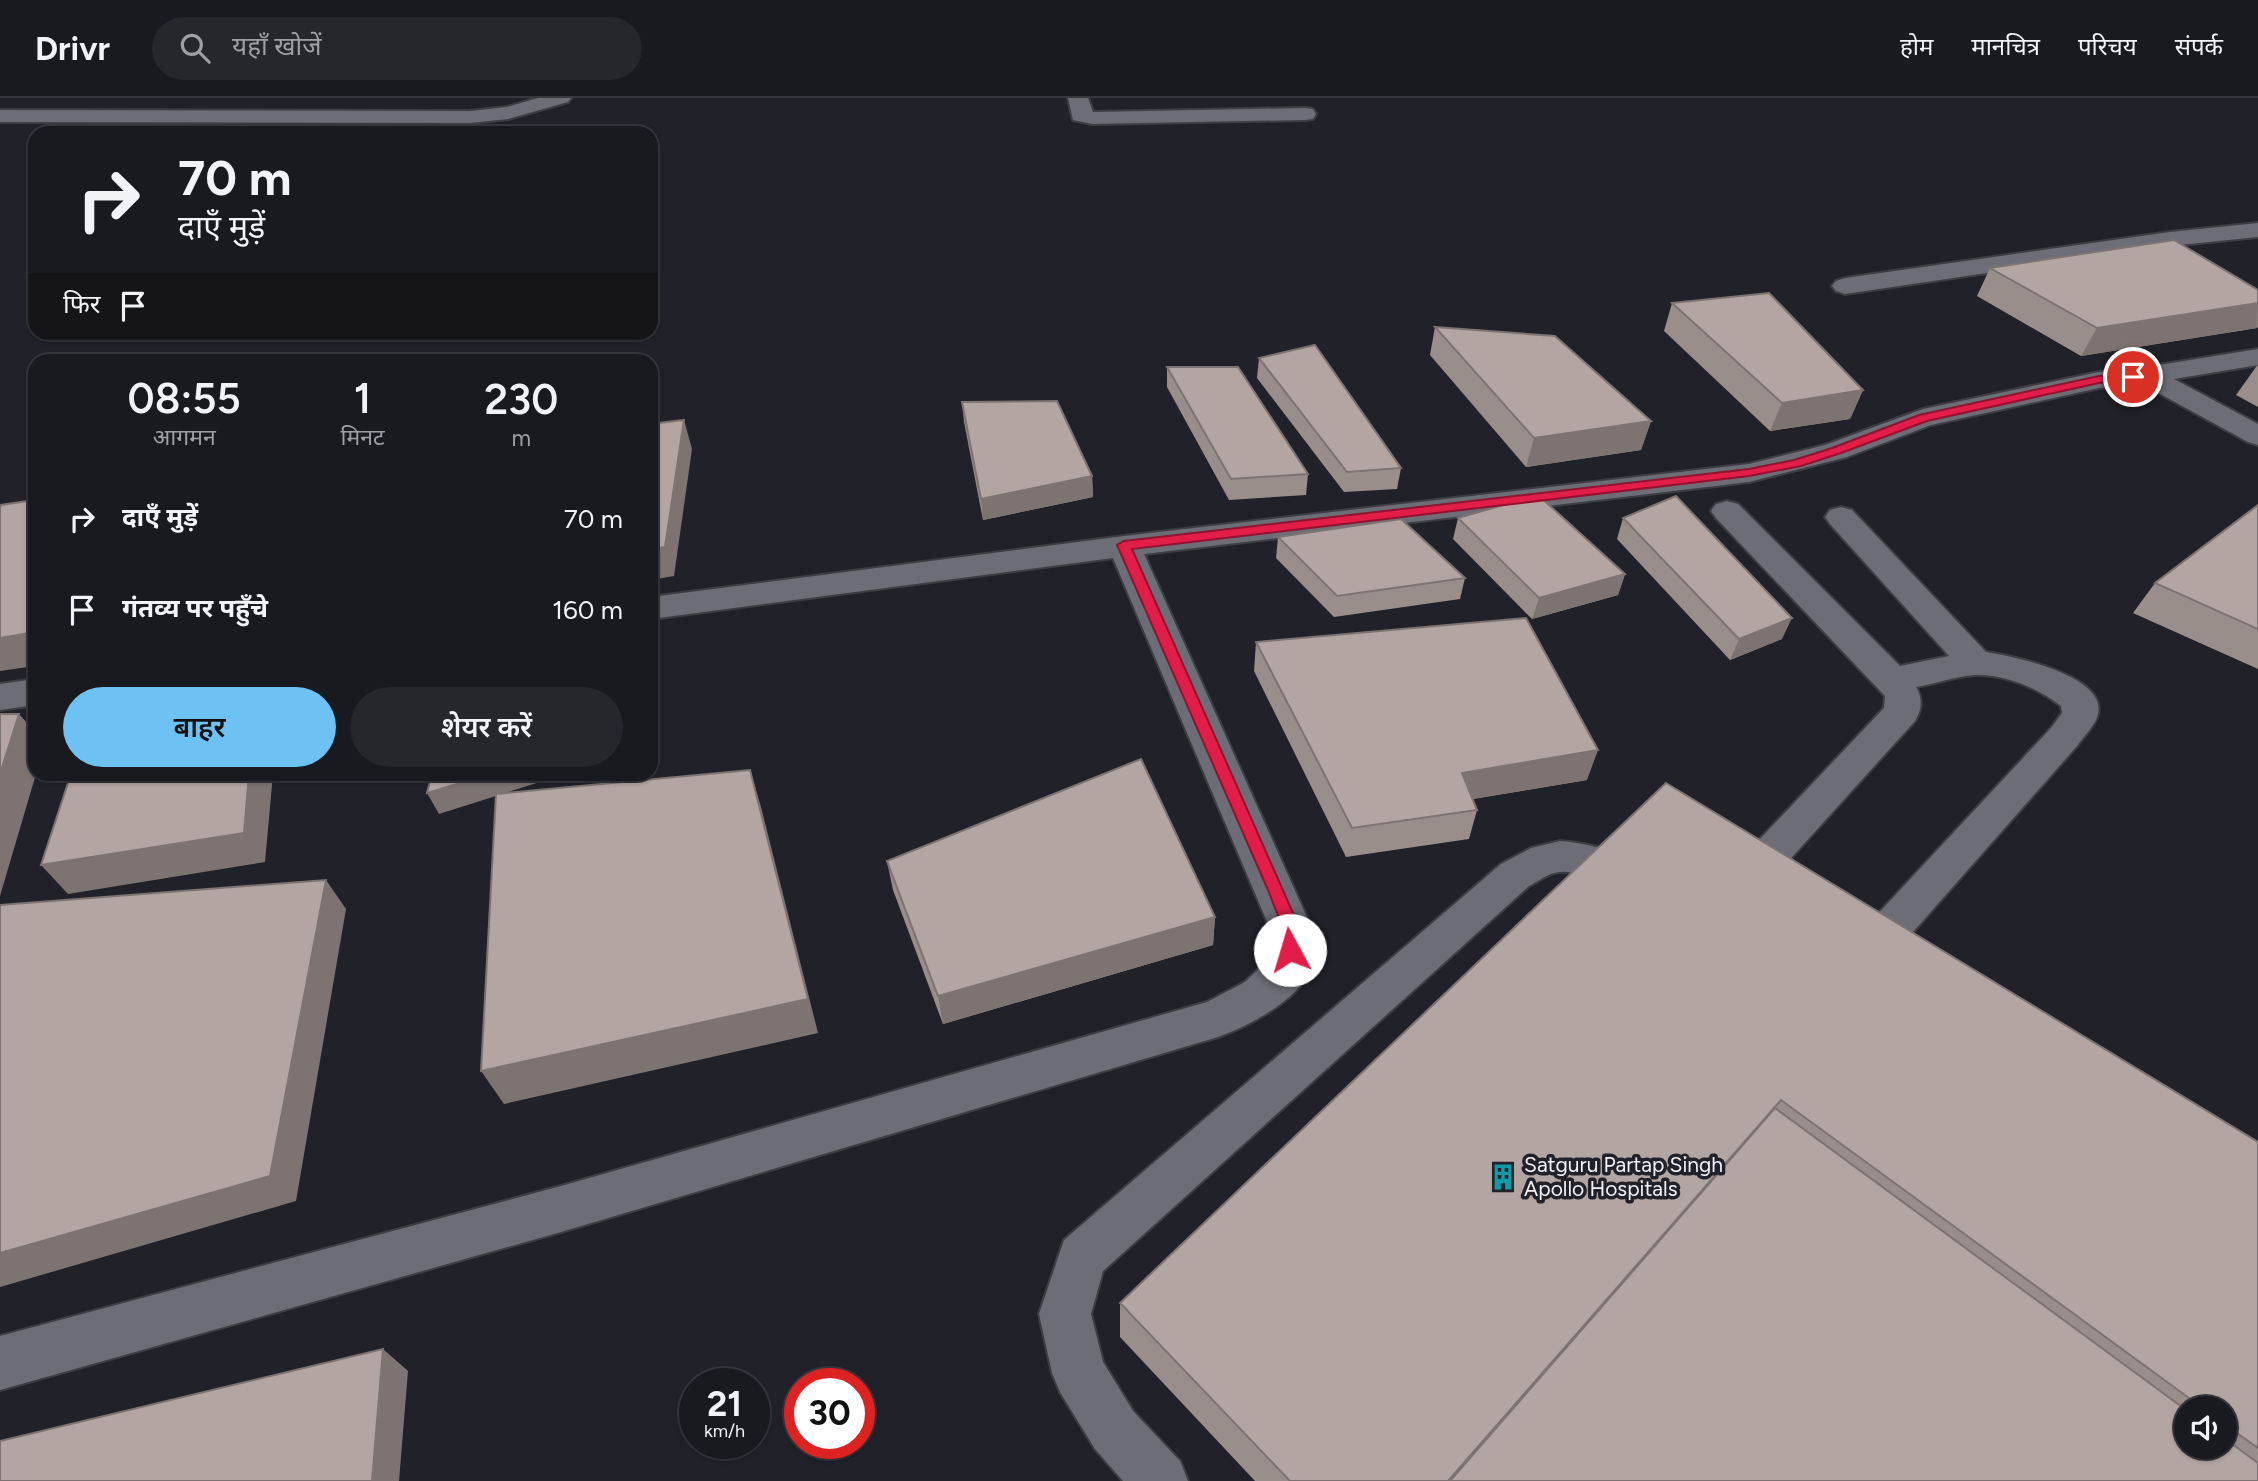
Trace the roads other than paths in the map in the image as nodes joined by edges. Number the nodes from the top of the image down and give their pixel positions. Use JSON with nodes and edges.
{"nodes":[{"id":1,"x":171,"y":98,"type":"edge"},
{"id":2,"x":561,"y":98,"type":"edge"},
{"id":3,"x":1078,"y":98,"type":"edge"},
{"id":4,"x":1306,"y":114,"type":"dead end"},
{"id":5,"x":150,"y":116,"type":"junction"},
{"id":6,"x":0,"y":117,"type":"edge"},
{"id":7,"x":2258,"y":230,"type":"edge"},
{"id":8,"x":2170,"y":239,"type":"junction"},
{"id":9,"x":2203,"y":259,"type":"edge"},
{"id":10,"x":1845,"y":286,"type":"dead end"},
{"id":11,"x":2258,"y":357,"type":"edge"},
{"id":12,"x":2133,"y":377,"type":"junction"},
{"id":13,"x":2258,"y":436,"type":"edge"},
{"id":14,"x":1727,"y":511,"type":"dead end"},
{"id":15,"x":1840,"y":517,"type":"dead end"},
{"id":16,"x":1124,"y":545,"type":"junction"},
{"id":17,"x":658,"y":607,"type":"edge"},
{"id":18,"x":1975,"y":663,"type":"junction"},
{"id":19,"x":1893,"y":680,"type":"junction"},
{"id":20,"x":28,"y":693,"type":"edge"},
{"id":21,"x":0,"y":697,"type":"edge"},
{"id":22,"x":1666,"y":906,"type":"edge"},
{"id":23,"x":1719,"y":909,"type":"edge"},
{"id":24,"x":1836,"y":992,"type":"edge"},
{"id":25,"x":0,"y":1363,"type":"edge"},
{"id":26,"x":1160,"y":1481,"type":"edge"}],
"edges":[{"from":1,"to":5,"type":"street"},
{"from":2,"to":5,"type":"street"},
{"from":3,"to":4,"type":"street"},
{"from":5,"to":6,"type":"street"},
{"from":7,"to":8,"type":"street"},
{"from":8,"to":9,"type":"street"},
{"from":8,"to":10,"type":"street"},
{"from":11,"to":12,"type":"street"},
{"from":12,"to":13,"type":"street"},
{"from":12,"to":16,"type":"street"},
{"from":14,"to":19,"type":"street"},
{"from":15,"to":18,"type":"street"},
{"from":16,"to":17,"type":"street"},
{"from":16,"to":25,"type":"street"},
{"from":18,"to":19,"type":"street"},
{"from":18,"to":24,"type":"street"},
{"from":19,"to":23,"type":"street"},
{"from":20,"to":21,"type":"street"},
{"from":22,"to":26,"type":"street"}]}
